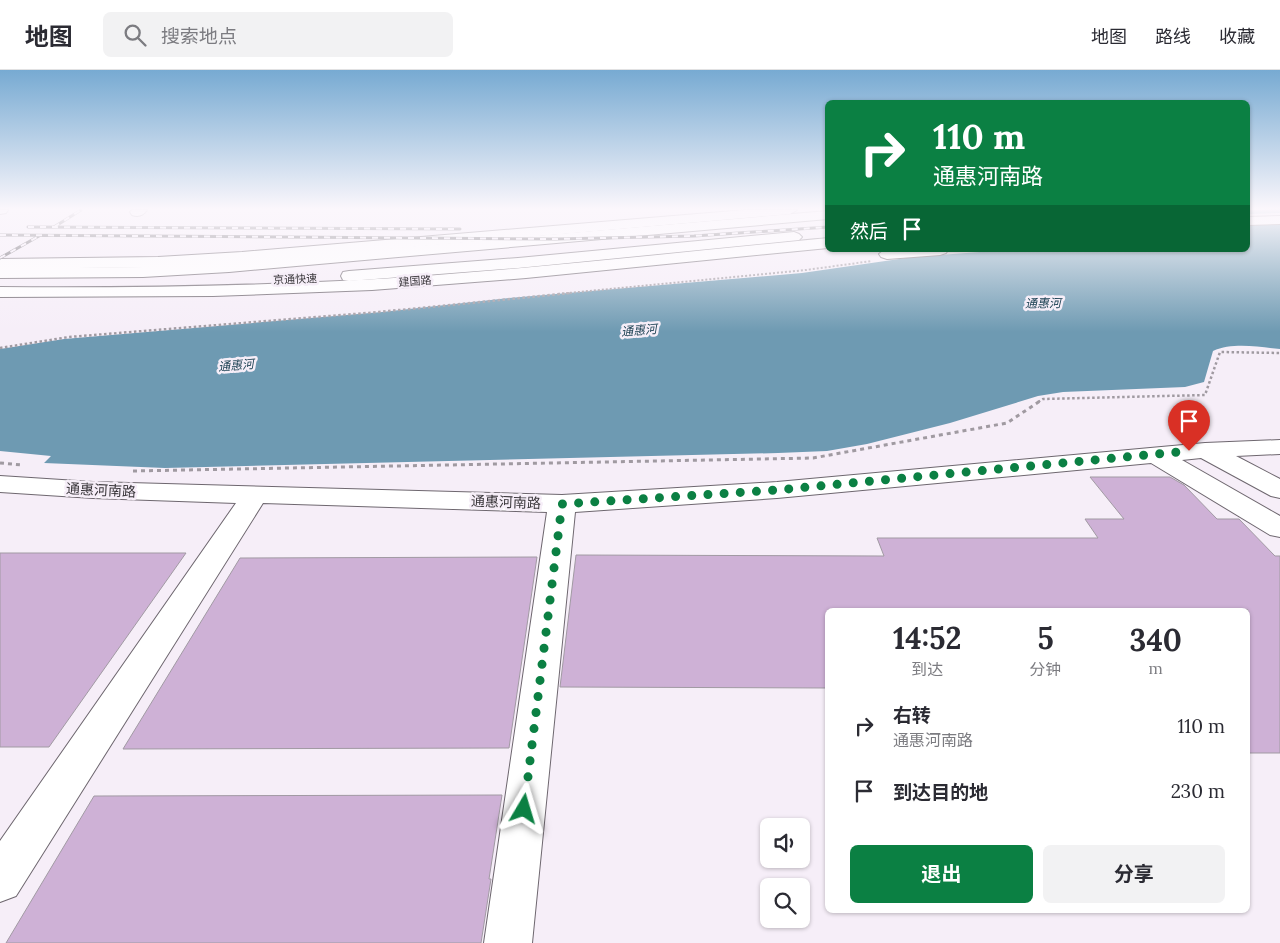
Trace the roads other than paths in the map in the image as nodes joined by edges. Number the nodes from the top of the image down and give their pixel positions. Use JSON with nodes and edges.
{"nodes":[{"id":1,"x":313,"y":251,"type":"edge"},
{"id":2,"x":417,"y":251,"type":"edge"},
{"id":3,"x":646,"y":251,"type":"edge"},
{"id":4,"x":748,"y":251,"type":"edge"},
{"id":5,"x":916,"y":252,"type":"edge"},
{"id":6,"x":893,"y":254,"type":"road end"},
{"id":7,"x":0,"y":264,"type":"edge"},
{"id":8,"x":426,"y":271,"type":"junction"},
{"id":9,"x":0,"y":273,"type":"edge"},
{"id":10,"x":0,"y":283,"type":"edge"},
{"id":11,"x":277,"y":288,"type":"junction"},
{"id":12,"x":0,"y":292,"type":"edge"},
{"id":13,"x":1280,"y":447,"type":"edge"},
{"id":14,"x":1205,"y":450,"type":"junction"},
{"id":15,"x":1156,"y":455,"type":"junction"},
{"id":16,"x":0,"y":484,"type":"edge"},
{"id":17,"x":1280,"y":490,"type":"edge"},
{"id":18,"x":255,"y":495,"type":"junction"},
{"id":19,"x":562,"y":504,"type":"junction"},
{"id":20,"x":1280,"y":528,"type":"edge"},
{"id":21,"x":0,"y":880,"type":"edge"},
{"id":22,"x":508,"y":943,"type":"edge"}],
"edges":[{"from":1,"to":7,"type":"main road"},
{"from":2,"to":9,"type":"main road","name":"京通快速"},
{"from":3,"to":8,"type":"main road","name":"京通快速"},
{"from":4,"to":11,"type":"main road","name":"建国路"},
{"from":5,"to":6,"type":"main road"},
{"from":8,"to":10,"type":"main road","name":"京通快速"},
{"from":8,"to":11,"type":"main road"},
{"from":11,"to":12,"type":"main road","name":"建国路"},
{"from":13,"to":14,"type":"main road","name":"通惠河南路"},
{"from":14,"to":15,"type":"main road","name":"通惠河南路"},
{"from":14,"to":17,"type":"main road"},
{"from":15,"to":19,"type":"main road","name":"通惠河南路"},
{"from":15,"to":20,"type":"main road"},
{"from":16,"to":18,"type":"main road","name":"通惠河南路"},
{"from":18,"to":19,"type":"main road","name":"通惠河南路"},
{"from":18,"to":21,"type":"main road"},
{"from":19,"to":22,"type":"main road"}]}
